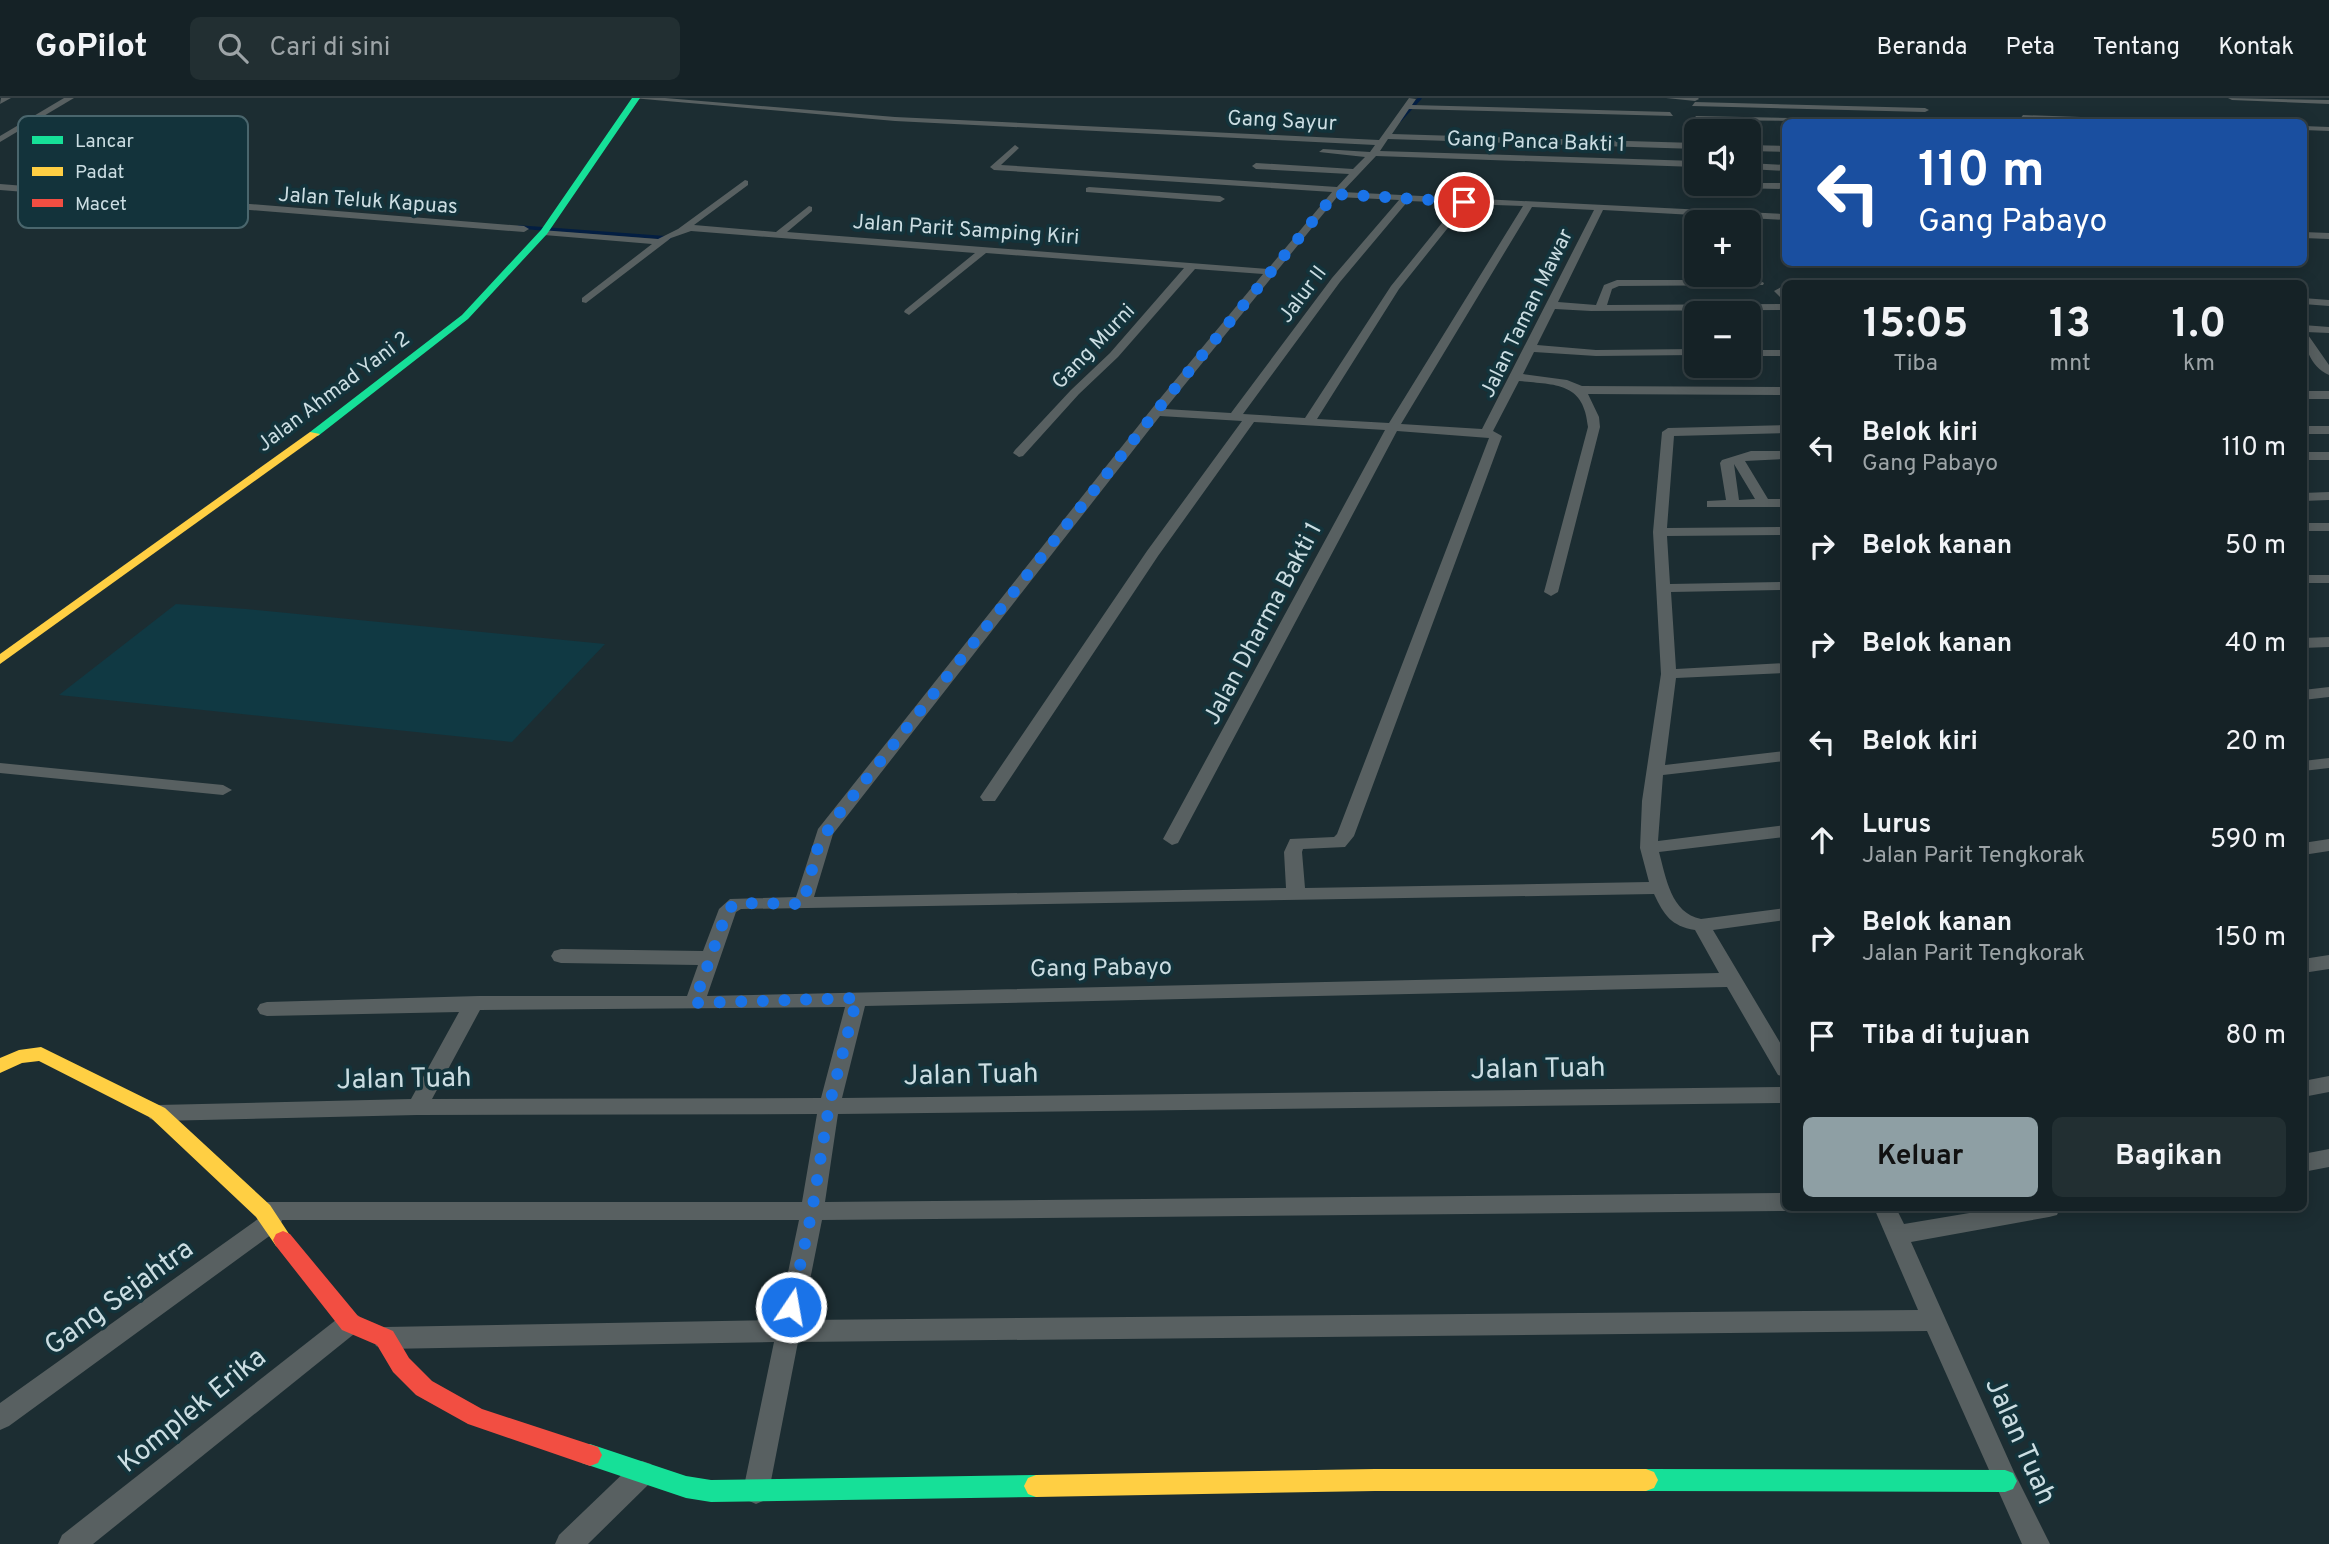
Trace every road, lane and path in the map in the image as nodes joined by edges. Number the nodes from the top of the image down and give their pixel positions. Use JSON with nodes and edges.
{"nodes":[{"id":1,"x":7,"y":98,"type":"edge"},
{"id":2,"x":70,"y":98,"type":"edge"},
{"id":3,"x":620,"y":98,"type":"edge"},
{"id":4,"x":636,"y":98,"type":"edge"},
{"id":5,"x":1413,"y":98,"type":"edge"},
{"id":6,"x":1670,"y":98,"type":"edge"},
{"id":7,"x":1921,"y":98,"type":"edge"},
{"id":8,"x":2232,"y":98,"type":"edge"},
{"id":9,"x":2238,"y":98,"type":"edge"},
{"id":10,"x":1695,"y":100,"type":"edge"},
{"id":11,"x":0,"y":102,"type":"edge"},
{"id":12,"x":2329,"y":102,"type":"edge"},
{"id":13,"x":1407,"y":107,"type":"junction"},
{"id":14,"x":1670,"y":114,"type":"dead end"},
{"id":15,"x":39,"y":116,"type":"edge"},
{"id":16,"x":869,"y":117,"type":"junction"},
{"id":17,"x":2023,"y":117,"type":"dead end"},
{"id":18,"x":2080,"y":119,"type":"edge"},
{"id":19,"x":1782,"y":121,"type":"edge"},
{"id":20,"x":857,"y":127,"type":"dead end"},
{"id":21,"x":18,"y":128,"type":"edge"},
{"id":22,"x":2307,"y":128,"type":"edge"},
{"id":23,"x":889,"y":129,"type":"dead end"},
{"id":24,"x":2329,"y":129,"type":"edge"},
{"id":25,"x":959,"y":133,"type":"dead end"},
{"id":26,"x":591,"y":135,"type":"junction"},
{"id":27,"x":609,"y":135,"type":"junction"},
{"id":28,"x":0,"y":139,"type":"edge"},
{"id":29,"x":1383,"y":139,"type":"junction"},
{"id":30,"x":1684,"y":146,"type":"edge"},
{"id":31,"x":1015,"y":148,"type":"dead end"},
{"id":32,"x":1761,"y":148,"type":"edge"},
{"id":33,"x":1782,"y":149,"type":"edge"},
{"id":34,"x":1315,"y":151,"type":"dead end"},
{"id":35,"x":1373,"y":154,"type":"junction"},
{"id":36,"x":1684,"y":164,"type":"edge"},
{"id":37,"x":1256,"y":166,"type":"dead end"},
{"id":38,"x":1761,"y":166,"type":"edge"},
{"id":39,"x":1782,"y":167,"type":"edge"},
{"id":40,"x":1353,"y":172,"type":"junction"},
{"id":41,"x":1185,"y":180,"type":"junction"},
{"id":42,"x":745,"y":183,"type":"dead end"},
{"id":43,"x":1761,"y":186,"type":"edge"},
{"id":44,"x":1782,"y":186,"type":"edge"},
{"id":45,"x":0,"y":187,"type":"edge"},
{"id":46,"x":18,"y":188,"type":"edge"},
{"id":47,"x":1089,"y":190,"type":"dead end"},
{"id":48,"x":1337,"y":192,"type":"junction"},
{"id":49,"x":1175,"y":196,"type":"junction"},
{"id":50,"x":1405,"y":198,"type":"junction"},
{"id":51,"x":1220,"y":199,"type":"dead end"},
{"id":52,"x":1464,"y":202,"type":"junction"},
{"id":53,"x":544,"y":203,"type":"dead end"},
{"id":54,"x":248,"y":204,"type":"edge"},
{"id":55,"x":1528,"y":205,"type":"junction"},
{"id":56,"x":809,"y":209,"type":"dead end"},
{"id":57,"x":1599,"y":209,"type":"junction"},
{"id":58,"x":1782,"y":217,"type":"edge"},
{"id":59,"x":528,"y":224,"type":"joint"},
{"id":60,"x":682,"y":229,"type":"junction"},
{"id":61,"x":546,"y":230,"type":"junction"},
{"id":62,"x":779,"y":234,"type":"junction"},
{"id":63,"x":2307,"y":235,"type":"edge"},
{"id":64,"x":2329,"y":236,"type":"edge"},
{"id":65,"x":665,"y":239,"type":"junction"},
{"id":66,"x":982,"y":252,"type":"junction"},
{"id":67,"x":1193,"y":265,"type":"junction"},
{"id":68,"x":1271,"y":272,"type":"junction"},
{"id":69,"x":1684,"y":283,"type":"edge"},
{"id":70,"x":586,"y":300,"type":"dead end"},
{"id":71,"x":2307,"y":301,"type":"edge"},
{"id":72,"x":2329,"y":303,"type":"edge"},
{"id":73,"x":1550,"y":305,"type":"junction"},
{"id":74,"x":1782,"y":307,"type":"edge"},
{"id":75,"x":1601,"y":308,"type":"junction"},
{"id":76,"x":909,"y":312,"type":"dead end"},
{"id":77,"x":2307,"y":328,"type":"edge"},
{"id":78,"x":2329,"y":330,"type":"edge"},
{"id":79,"x":2307,"y":339,"type":"edge"},
{"id":80,"x":1529,"y":348,"type":"junction"},
{"id":81,"x":1684,"y":352,"type":"edge"},
{"id":82,"x":1761,"y":353,"type":"edge"},
{"id":83,"x":1782,"y":353,"type":"edge"},
{"id":84,"x":2323,"y":360,"type":"edge"},
{"id":85,"x":2329,"y":372,"type":"edge"},
{"id":86,"x":1517,"y":377,"type":"junction"},
{"id":87,"x":1580,"y":390,"type":"junction"},
{"id":88,"x":1782,"y":391,"type":"edge"},
{"id":89,"x":2307,"y":395,"type":"edge"},
{"id":90,"x":2329,"y":395,"type":"edge"},
{"id":91,"x":1157,"y":412,"type":"junction"},
{"id":92,"x":1234,"y":418,"type":"junction"},
{"id":93,"x":1250,"y":419,"type":"junction"},
{"id":94,"x":1308,"y":423,"type":"junction"},
{"id":95,"x":1392,"y":428,"type":"junction"},
{"id":96,"x":1782,"y":429,"type":"edge"},
{"id":97,"x":2307,"y":430,"type":"edge"},
{"id":98,"x":2329,"y":430,"type":"edge"},
{"id":99,"x":289,"y":431,"type":"dead end"},
{"id":100,"x":1486,"y":433,"type":"junction"},
{"id":101,"x":1019,"y":453,"type":"dead end"},
{"id":102,"x":1782,"y":455,"type":"edge"},
{"id":103,"x":2307,"y":456,"type":"edge"},
{"id":104,"x":1737,"y":458,"type":"junction"},
{"id":105,"x":2327,"y":458,"type":"edge"},
{"id":106,"x":2329,"y":496,"type":"edge"},
{"id":107,"x":2307,"y":497,"type":"edge"},
{"id":108,"x":1733,"y":503,"type":"junction"},
{"id":109,"x":1764,"y":503,"type":"junction"},
{"id":110,"x":1782,"y":503,"type":"edge"},
{"id":111,"x":1712,"y":504,"type":"dead end"},
{"id":112,"x":2307,"y":527,"type":"edge"},
{"id":113,"x":2329,"y":527,"type":"edge"},
{"id":114,"x":1782,"y":531,"type":"edge"},
{"id":115,"x":1660,"y":532,"type":"junction"},
{"id":116,"x":2307,"y":579,"type":"edge"},
{"id":117,"x":2329,"y":579,"type":"edge"},
{"id":118,"x":1782,"y":586,"type":"edge"},
{"id":119,"x":1664,"y":588,"type":"junction"},
{"id":120,"x":1551,"y":592,"type":"dead end"},
{"id":121,"x":2329,"y":642,"type":"edge"},
{"id":122,"x":2307,"y":643,"type":"edge"},
{"id":123,"x":0,"y":660,"type":"edge"},
{"id":124,"x":1782,"y":668,"type":"edge"},
{"id":125,"x":1669,"y":674,"type":"junction"},
{"id":126,"x":2329,"y":692,"type":"edge"},
{"id":127,"x":2307,"y":695,"type":"edge"},
{"id":128,"x":1782,"y":756,"type":"edge"},
{"id":129,"x":2329,"y":763,"type":"edge"},
{"id":130,"x":2307,"y":766,"type":"edge"},
{"id":131,"x":0,"y":768,"type":"edge"},
{"id":132,"x":1655,"y":771,"type":"junction"},
{"id":133,"x":223,"y":790,"type":"dead end"},
{"id":134,"x":989,"y":797,"type":"dead end"},
{"id":135,"x":1782,"y":831,"type":"edge"},
{"id":136,"x":1172,"y":839,"type":"dead end"},
{"id":137,"x":2329,"y":845,"type":"edge"},
{"id":138,"x":1649,"y":848,"type":"junction"},
{"id":139,"x":2307,"y":848,"type":"edge"},
{"id":140,"x":1660,"y":888,"type":"junction"},
{"id":141,"x":1296,"y":893,"type":"junction"},
{"id":142,"x":803,"y":904,"type":"junction"},
{"id":143,"x":1782,"y":914,"type":"edge"},
{"id":144,"x":1693,"y":923,"type":"junction"},
{"id":145,"x":561,"y":956,"type":"dead end"},
{"id":146,"x":710,"y":958,"type":"junction"},
{"id":147,"x":2329,"y":962,"type":"edge"},
{"id":148,"x":2307,"y":965,"type":"edge"},
{"id":149,"x":1735,"y":980,"type":"junction"},
{"id":150,"x":857,"y":998,"type":"junction"},
{"id":151,"x":694,"y":1003,"type":"junction"},
{"id":152,"x":472,"y":1007,"type":"junction"},
{"id":153,"x":267,"y":1009,"type":"dead end"},
{"id":154,"x":1778,"y":1042,"type":"edge"},
{"id":155,"x":0,"y":1066,"type":"edge"},
{"id":156,"x":2329,"y":1084,"type":"edge"},
{"id":157,"x":2307,"y":1087,"type":"edge"},
{"id":158,"x":1782,"y":1096,"type":"edge"},
{"id":159,"x":829,"y":1106,"type":"junction"},
{"id":160,"x":417,"y":1107,"type":"junction"},
{"id":161,"x":158,"y":1113,"type":"junction"},
{"id":162,"x":2329,"y":1158,"type":"edge"},
{"id":163,"x":2307,"y":1162,"type":"edge"},
{"id":164,"x":1782,"y":1202,"type":"edge"},
{"id":165,"x":812,"y":1211,"type":"junction"},
{"id":166,"x":1886,"y":1211,"type":"edge"},
{"id":167,"x":2031,"y":1211,"type":"edge"},
{"id":168,"x":267,"y":1217,"type":"junction"},
{"id":169,"x":1897,"y":1234,"type":"junction"},
{"id":170,"x":1934,"y":1320,"type":"junction"},
{"id":171,"x":349,"y":1323,"type":"junction"},
{"id":172,"x":786,"y":1331,"type":"junction"},
{"id":173,"x":385,"y":1338,"type":"junction"},
{"id":174,"x":0,"y":1418,"type":"edge"},
{"id":175,"x":642,"y":1473,"type":"junction"},
{"id":176,"x":2005,"y":1481,"type":"junction"},
{"id":177,"x":756,"y":1491,"type":"junction"},
{"id":178,"x":72,"y":1544,"type":"edge"},
{"id":179,"x":569,"y":1544,"type":"edge"},
{"id":180,"x":2036,"y":1544,"type":"edge"}],
"edges":[{"from":1,"to":11,"type":"street"},
{"from":2,"to":15,"type":"street"},
{"from":3,"to":26,"type":"main road"},
{"from":4,"to":16,"type":"street","name":"Gang Sayur"},
{"from":4,"to":27,"type":"main road","name":"Jalan Ahmad Yani 2"},
{"from":5,"to":13,"type":"street"},
{"from":6,"to":10,"type":"street"},
{"from":7,"to":10,"type":"street"},
{"from":8,"to":9,"type":"street"},
{"from":9,"to":12,"type":"street"},
{"from":10,"to":19,"type":"street"},
{"from":13,"to":14,"type":"street"},
{"from":13,"to":29,"type":"street"},
{"from":16,"to":20,"type":"street"},
{"from":16,"to":29,"type":"street","name":"Gang Sayur"},
{"from":17,"to":18,"type":"street"},
{"from":21,"to":28,"type":"street"},
{"from":22,"to":24,"type":"street"},
{"from":23,"to":25,"type":"street"},
{"from":26,"to":27,"type":"main road"},
{"from":26,"to":53,"type":"main road"},
{"from":27,"to":61,"type":"main road","name":"Jalan Ahmad Yani 2"},
{"from":29,"to":30,"type":"street","name":"Gang Sayur"},
{"from":29,"to":35,"type":"street"},
{"from":31,"to":41,"type":"street"},
{"from":32,"to":33,"type":"street"},
{"from":34,"to":35,"type":"street","name":"Gang Panca Bakti 1"},
{"from":35,"to":36,"type":"street","name":"Gang Panca Bakti 1"},
{"from":35,"to":40,"type":"street"},
{"from":37,"to":40,"type":"street"},
{"from":38,"to":39,"type":"street"},
{"from":40,"to":48,"type":"street"},
{"from":41,"to":48,"type":"street"},
{"from":41,"to":49,"type":"street"},
{"from":42,"to":60,"type":"street"},
{"from":43,"to":44,"type":"street"},
{"from":45,"to":46,"type":"street","name":"Jalan Teluk Kapuas"},
{"from":47,"to":49,"type":"street"},
{"from":48,"to":50,"type":"street"},
{"from":48,"to":68,"type":"street"},
{"from":49,"to":51,"type":"street"},
{"from":50,"to":52,"type":"street"},
{"from":50,"to":92,"type":"street","name":"Jalur II"},
{"from":52,"to":55,"type":"street"},
{"from":52,"to":94,"type":"street"},
{"from":54,"to":59,"type":"street","name":"Jalan Teluk Kapuas"},
{"from":55,"to":57,"type":"street"},
{"from":55,"to":95,"type":"street","name":"Jalan Dharma Bakti 1"},
{"from":56,"to":62,"type":"street"},
{"from":57,"to":58,"type":"street"},
{"from":57,"to":73,"type":"street","name":"Jalan Taman Mawar"},
{"from":59,"to":99,"type":"main road","name":"Jalan Ahmad Yani 2"},
{"from":60,"to":62,"type":"street","name":"Jalan Parit Samping Kiri"},
{"from":60,"to":65,"type":"street","name":"Jalan Parit Samping Kiri"},
{"from":61,"to":65,"type":"street"},
{"from":61,"to":123,"type":"main road","name":"Jalan Ahmad Yani 2"},
{"from":62,"to":66,"type":"street","name":"Jalan Parit Samping Kiri"},
{"from":63,"to":64,"type":"street"},
{"from":65,"to":70,"type":"street","name":"Jalan Parit Samping Kiri"},
{"from":66,"to":67,"type":"street","name":"Jalan Parit Samping Kiri"},
{"from":66,"to":76,"type":"street"},
{"from":67,"to":68,"type":"street","name":"Jalan Parit Samping Kiri"},
{"from":67,"to":101,"type":"street","name":"Gang Murni"},
{"from":68,"to":91,"type":"street"},
{"from":69,"to":75,"type":"street"},
{"from":71,"to":72,"type":"street"},
{"from":73,"to":75,"type":"street"},
{"from":73,"to":80,"type":"street","name":"Jalan Taman Mawar"},
{"from":74,"to":75,"type":"street"},
{"from":77,"to":78,"type":"street"},
{"from":79,"to":84,"type":"street"},
{"from":80,"to":81,"type":"street"},
{"from":80,"to":86,"type":"street","name":"Jalan Taman Mawar"},
{"from":82,"to":83,"type":"street"},
{"from":84,"to":85,"type":"street"},
{"from":86,"to":87,"type":"street"},
{"from":86,"to":100,"type":"street","name":"Jalan Taman Mawar"},
{"from":87,"to":88,"type":"street"},
{"from":87,"to":120,"type":"street"},
{"from":89,"to":90,"type":"street"},
{"from":91,"to":92,"type":"street"},
{"from":91,"to":142,"type":"street"},
{"from":92,"to":93,"type":"street"},
{"from":93,"to":94,"type":"street"},
{"from":93,"to":134,"type":"street"},
{"from":94,"to":95,"type":"street"},
{"from":95,"to":100,"type":"street"},
{"from":95,"to":136,"type":"street","name":"Jalan Dharma Bakti 1"},
{"from":96,"to":115,"type":"street"},
{"from":97,"to":98,"type":"street"},
{"from":100,"to":141,"type":"street"},
{"from":102,"to":104,"type":"street"},
{"from":103,"to":105,"type":"street"},
{"from":104,"to":108,"type":"street"},
{"from":104,"to":109,"type":"street"},
{"from":106,"to":107,"type":"street"},
{"from":108,"to":109,"type":"street"},
{"from":108,"to":111,"type":"street"},
{"from":109,"to":110,"type":"street"},
{"from":112,"to":113,"type":"street"},
{"from":114,"to":115,"type":"street"},
{"from":115,"to":119,"type":"street"},
{"from":116,"to":117,"type":"street"},
{"from":118,"to":119,"type":"street"},
{"from":119,"to":125,"type":"street"},
{"from":121,"to":122,"type":"street"},
{"from":124,"to":125,"type":"street"},
{"from":125,"to":132,"type":"street"},
{"from":126,"to":127,"type":"street"},
{"from":128,"to":132,"type":"street"},
{"from":129,"to":130,"type":"street"},
{"from":131,"to":133,"type":"street"},
{"from":132,"to":138,"type":"street"},
{"from":135,"to":138,"type":"street"},
{"from":137,"to":139,"type":"street"},
{"from":138,"to":140,"type":"street"},
{"from":140,"to":141,"type":"street"},
{"from":140,"to":144,"type":"street"},
{"from":141,"to":142,"type":"street"},
{"from":142,"to":146,"type":"street"},
{"from":143,"to":144,"type":"street"},
{"from":144,"to":149,"type":"street"},
{"from":145,"to":146,"type":"street"},
{"from":146,"to":151,"type":"street"},
{"from":147,"to":148,"type":"street"},
{"from":149,"to":150,"type":"street","name":"Gang Pabayo"},
{"from":149,"to":154,"type":"street"},
{"from":150,"to":151,"type":"street","name":"Gang Pabayo"},
{"from":150,"to":159,"type":"street"},
{"from":151,"to":152,"type":"street","name":"Gang Pabayo"},
{"from":152,"to":153,"type":"street","name":"Gang Pabayo"},
{"from":152,"to":160,"type":"street"},
{"from":155,"to":161,"type":"main road"},
{"from":156,"to":157,"type":"street"},
{"from":158,"to":159,"type":"street","name":"Jalan Tuah"},
{"from":159,"to":160,"type":"street","name":"Jalan Tuah"},
{"from":159,"to":165,"type":"street"},
{"from":160,"to":161,"type":"street","name":"Jalan Tuah"},
{"from":161,"to":168,"type":"main road"},
{"from":162,"to":163,"type":"street"},
{"from":164,"to":165,"type":"street"},
{"from":165,"to":168,"type":"street"},
{"from":165,"to":172,"type":"street"},
{"from":166,"to":169,"type":"street","name":"Jalan Tuah"},
{"from":167,"to":169,"type":"street"},
{"from":168,"to":171,"type":"main road"},
{"from":168,"to":174,"type":"street","name":"Gang Sejahtra"},
{"from":169,"to":170,"type":"street","name":"Jalan Tuah"},
{"from":170,"to":172,"type":"street"},
{"from":170,"to":176,"type":"street","name":"Jalan Tuah"},
{"from":171,"to":173,"type":"main road"},
{"from":171,"to":178,"type":"street","name":"Komplek Erika"},
{"from":172,"to":173,"type":"street"},
{"from":172,"to":177,"type":"street"},
{"from":173,"to":175,"type":"main road"},
{"from":175,"to":177,"type":"main road"},
{"from":175,"to":179,"type":"street"},
{"from":176,"to":177,"type":"main road"},
{"from":176,"to":180,"type":"street","name":"Jalan Tuah"}]}
